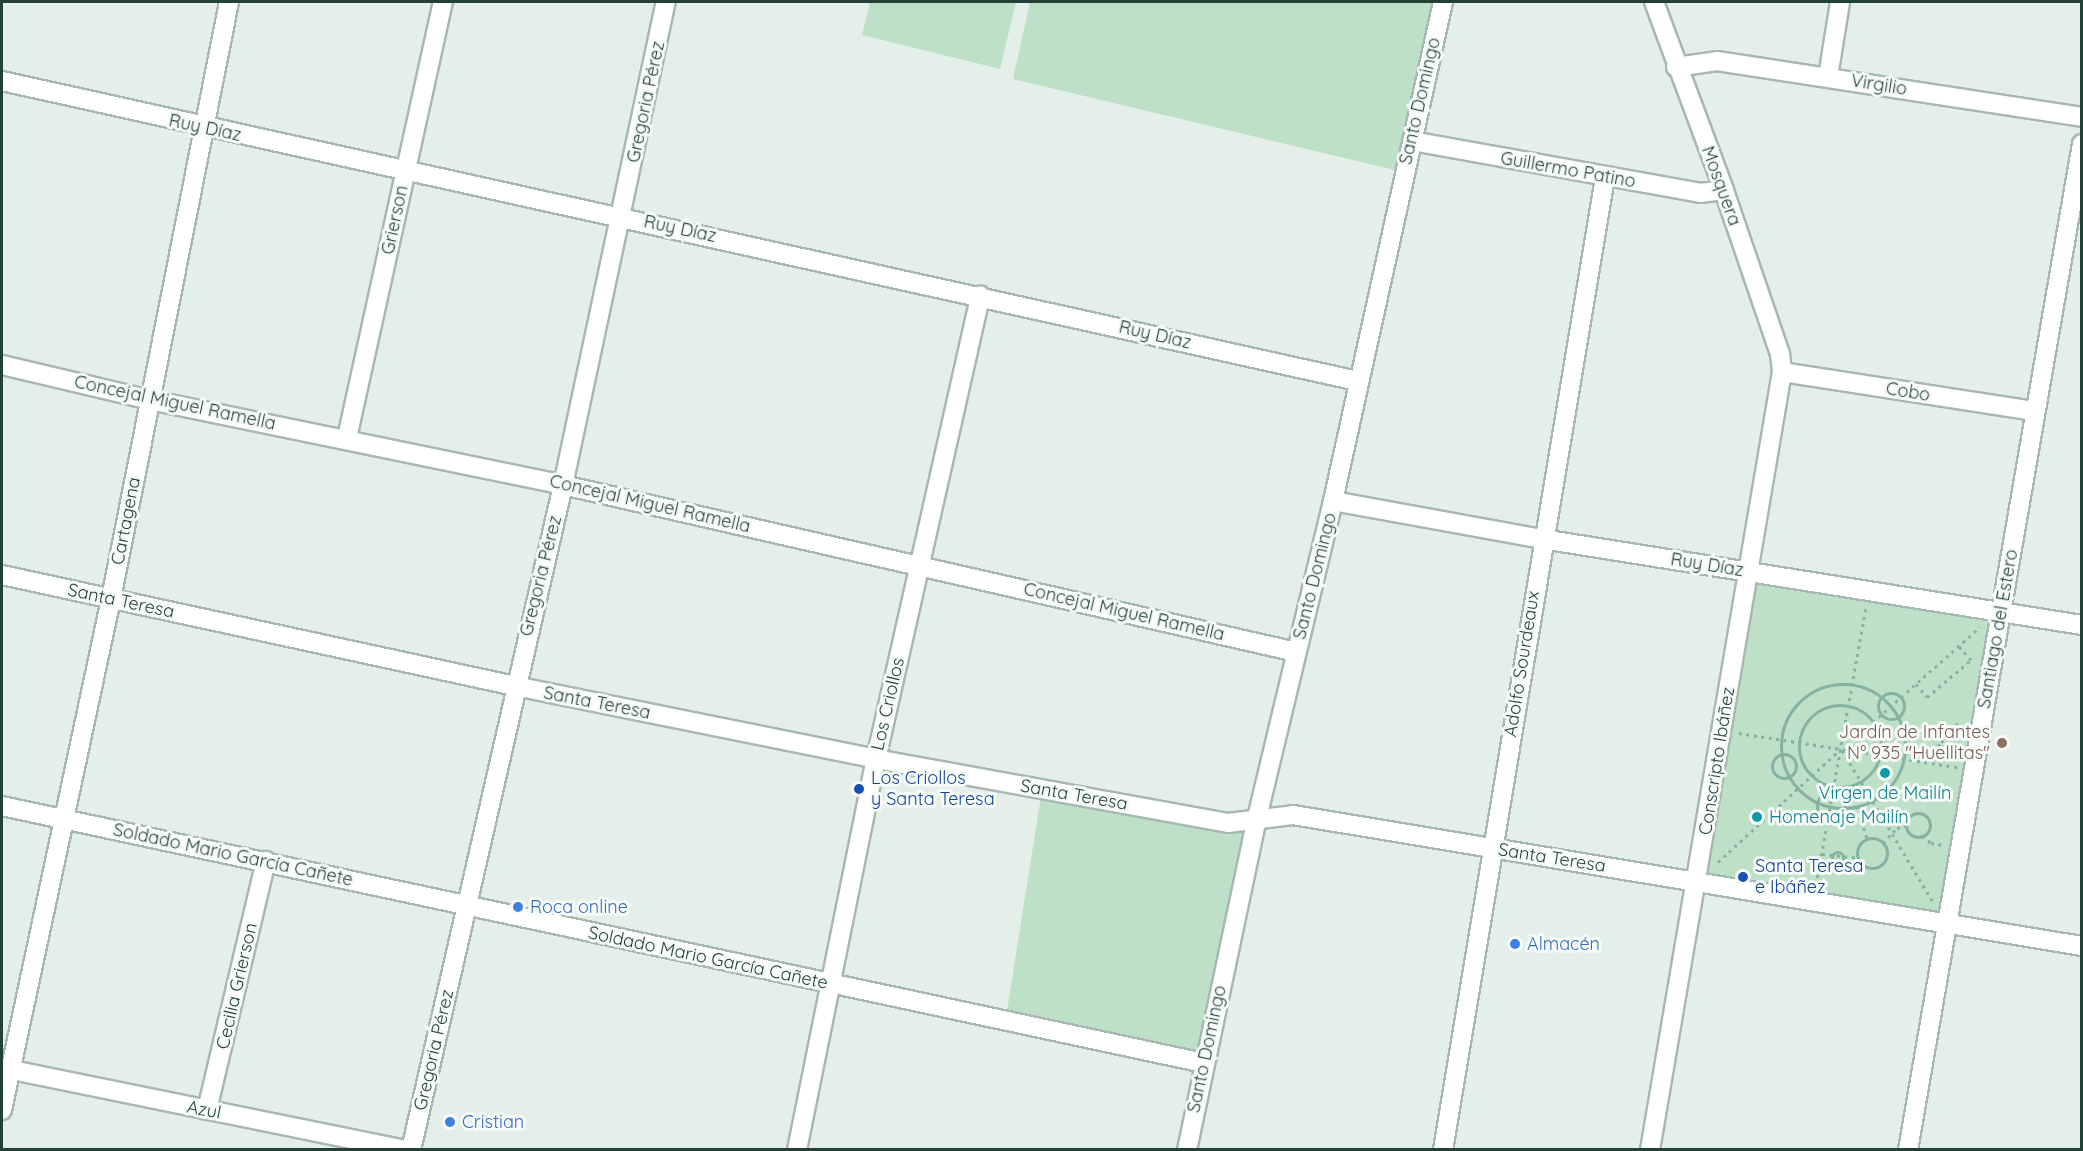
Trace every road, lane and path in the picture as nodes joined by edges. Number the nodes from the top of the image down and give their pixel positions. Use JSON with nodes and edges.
{"nodes":[{"id":1,"x":229,"y":2,"type":"edge"},
{"id":2,"x":443,"y":2,"type":"edge"},
{"id":3,"x":666,"y":2,"type":"edge"},
{"id":4,"x":1443,"y":2,"type":"edge"},
{"id":5,"x":1654,"y":2,"type":"edge"},
{"id":6,"x":1840,"y":2,"type":"edge"},
{"id":7,"x":1677,"y":67,"type":"junction"},
{"id":8,"x":1828,"y":76,"type":"junction"},
{"id":9,"x":3,"y":88,"type":"edge"},
{"id":10,"x":2082,"y":117,"type":"edge"},
{"id":11,"x":203,"y":128,"type":"junction"},
{"id":12,"x":1412,"y":141,"type":"junction"},
{"id":13,"x":2082,"y":144,"type":"edge"},
{"id":14,"x":406,"y":170,"type":"junction"},
{"id":15,"x":1605,"y":178,"type":"junction"},
{"id":16,"x":1724,"y":190,"type":"junction"},
{"id":17,"x":622,"y":217,"type":"junction"},
{"id":18,"x":2073,"y":243,"type":"edge"},
{"id":19,"x":980,"y":296,"type":"junction"},
{"id":20,"x":2,"y":365,"type":"edge"},
{"id":21,"x":1782,"y":372,"type":"junction"},
{"id":22,"x":1358,"y":381,"type":"junction"},
{"id":23,"x":150,"y":400,"type":"junction"},
{"id":24,"x":2034,"y":411,"type":"junction"},
{"id":25,"x":347,"y":438,"type":"junction"},
{"id":26,"x":563,"y":485,"type":"junction"},
{"id":27,"x":1333,"y":501,"type":"junction"},
{"id":28,"x":1542,"y":539,"type":"junction"},
{"id":29,"x":920,"y":564,"type":"junction"},
{"id":30,"x":1748,"y":571,"type":"junction"},
{"id":31,"x":2,"y":575,"type":"edge"},
{"id":32,"x":1869,"y":590,"type":"junction"},
{"id":33,"x":111,"y":599,"type":"junction"},
{"id":34,"x":1995,"y":616,"type":"junction"},
{"id":35,"x":2082,"y":625,"type":"edge"},
{"id":36,"x":1959,"y":646,"type":"junction"},
{"id":37,"x":1296,"y":652,"type":"junction"},
{"id":38,"x":1853,"y":684,"type":"junction"},
{"id":39,"x":1916,"y":684,"type":"junction"},
{"id":40,"x":514,"y":686,"type":"junction"},
{"id":41,"x":1881,"y":697,"type":"junction"},
{"id":42,"x":1900,"y":698,"type":"junction"},
{"id":43,"x":1849,"y":706,"type":"junction"},
{"id":44,"x":1891,"y":706,"type":"junction"},
{"id":45,"x":1881,"y":715,"type":"junction"},
{"id":46,"x":1898,"y":717,"type":"junction"},
{"id":47,"x":1874,"y":722,"type":"junction"},
{"id":48,"x":1957,"y":726,"type":"dead end"},
{"id":49,"x":1722,"y":730,"type":"junction"},
{"id":50,"x":1937,"y":736,"type":"dead end"},
{"id":51,"x":1781,"y":739,"type":"junction"},
{"id":52,"x":1954,"y":741,"type":"junction"},
{"id":53,"x":1800,"y":742,"type":"junction"},
{"id":54,"x":1941,"y":742,"type":"junction"},
{"id":55,"x":1841,"y":749,"type":"junction"},
{"id":56,"x":1940,"y":749,"type":"junction"},
{"id":57,"x":1935,"y":750,"type":"dead end"},
{"id":58,"x":1781,"y":755,"type":"junction"},
{"id":59,"x":1880,"y":755,"type":"junction"},
{"id":60,"x":876,"y":759,"type":"junction"},
{"id":61,"x":1904,"y":759,"type":"junction"},
{"id":62,"x":1964,"y":768,"type":"junction"},
{"id":63,"x":1813,"y":776,"type":"junction"},
{"id":64,"x":1790,"y":777,"type":"junction"},
{"id":65,"x":1861,"y":781,"type":"junction"},
{"id":66,"x":1835,"y":786,"type":"junction"},
{"id":67,"x":1798,"y":790,"type":"junction"},
{"id":68,"x":1834,"y":792,"type":"junction"},
{"id":69,"x":1873,"y":800,"type":"junction"},
{"id":70,"x":1818,"y":803,"type":"junction"},
{"id":71,"x":2,"y":806,"type":"edge"},
{"id":72,"x":1857,"y":806,"type":"junction"},
{"id":73,"x":1831,"y":807,"type":"junction"},
{"id":74,"x":1845,"y":808,"type":"junction"},
{"id":75,"x":1829,"y":819,"type":"junction"},
{"id":76,"x":64,"y":820,"type":"junction"},
{"id":77,"x":1256,"y":822,"type":"junction"},
{"id":78,"x":1906,"y":826,"type":"junction"},
{"id":79,"x":1892,"y":833,"type":"junction"},
{"id":80,"x":1922,"y":836,"type":"junction"},
{"id":81,"x":1867,"y":838,"type":"junction"},
{"id":82,"x":1883,"y":843,"type":"junction"},
{"id":83,"x":1493,"y":848,"type":"junction"},
{"id":84,"x":1822,"y":854,"type":"junction"},
{"id":85,"x":1947,"y":855,"type":"dead end"},
{"id":86,"x":1858,"y":858,"type":"junction"},
{"id":87,"x":266,"y":861,"type":"junction"},
{"id":88,"x":1698,"y":882,"type":"junction"},
{"id":89,"x":1818,"y":893,"type":"junction"},
{"id":90,"x":1940,"y":899,"type":"dead end"},
{"id":91,"x":467,"y":907,"type":"junction"},
{"id":92,"x":1946,"y":923,"type":"junction"},
{"id":93,"x":2082,"y":946,"type":"edge"},
{"id":94,"x":830,"y":983,"type":"junction"},
{"id":95,"x":1204,"y":1063,"type":"junction"},
{"id":96,"x":6,"y":1069,"type":"edge"},
{"id":97,"x":2,"y":1110,"type":"edge"},
{"id":98,"x":207,"y":1110,"type":"junction"},
{"id":99,"x":406,"y":1149,"type":"edge"},
{"id":100,"x":411,"y":1149,"type":"edge"},
{"id":101,"x":797,"y":1149,"type":"edge"},
{"id":102,"x":1187,"y":1149,"type":"edge"},
{"id":103,"x":1443,"y":1149,"type":"edge"},
{"id":104,"x":1650,"y":1149,"type":"edge"},
{"id":105,"x":1908,"y":1149,"type":"edge"}],
"edges":[{"from":1,"to":11,"type":"street","name":"Cartagena"},
{"from":2,"to":14,"type":"street","name":"Grierson"},
{"from":3,"to":17,"type":"street","name":"Gregoria Pérez"},
{"from":4,"to":12,"type":"street","name":"Santo Domingo"},
{"from":5,"to":7,"type":"street","name":"Mosquera"},
{"from":6,"to":8,"type":"street"},
{"from":7,"to":8,"type":"street","name":"Virgilio"},
{"from":7,"to":16,"type":"street","name":"Mosquera"},
{"from":8,"to":10,"type":"street","name":"Virgilio"},
{"from":9,"to":11,"type":"street","name":"Ruy Díaz"},
{"from":11,"to":14,"type":"street","name":"Ruy Díaz"},
{"from":11,"to":23,"type":"street","name":"Cartagena"},
{"from":12,"to":15,"type":"street","name":"Guillermo Patino"},
{"from":12,"to":22,"type":"street","name":"Santo Domingo"},
{"from":13,"to":18,"type":"street","name":"Santiago del Estero"},
{"from":14,"to":17,"type":"street","name":"Ruy Díaz"},
{"from":14,"to":25,"type":"street","name":"Grierson"},
{"from":15,"to":16,"type":"street","name":"Guillermo Patino"},
{"from":15,"to":28,"type":"street","name":"Adolfo Sourdeaux"},
{"from":16,"to":21,"type":"street","name":"Mosquera"},
{"from":17,"to":19,"type":"street","name":"Ruy Díaz"},
{"from":17,"to":26,"type":"street","name":"Gregoria Pérez"},
{"from":18,"to":24,"type":"street","name":"Santiago del Estero"},
{"from":19,"to":22,"type":"street","name":"Ruy Díaz"},
{"from":19,"to":29,"type":"street","name":"Los Criollos"},
{"from":20,"to":23,"type":"street","name":"Concejal Miguel Ramella"},
{"from":21,"to":24,"type":"street","name":"Cobo"},
{"from":21,"to":30,"type":"street","name":"Conscripto Ibáñez"},
{"from":22,"to":27,"type":"street","name":"Santo Domingo"},
{"from":23,"to":25,"type":"street","name":"Concejal Miguel Ramella"},
{"from":23,"to":33,"type":"street","name":"Cartagena"},
{"from":24,"to":34,"type":"street","name":"Santiago del Estero"},
{"from":25,"to":26,"type":"street","name":"Concejal Miguel Ramella"},
{"from":26,"to":29,"type":"street","name":"Concejal Miguel Ramella"},
{"from":26,"to":40,"type":"street","name":"Gregoria Pérez"},
{"from":27,"to":28,"type":"street","name":"Ruy Díaz"},
{"from":27,"to":37,"type":"street","name":"Santo Domingo"},
{"from":28,"to":30,"type":"street","name":"Ruy Díaz"},
{"from":28,"to":83,"type":"street","name":"Adolfo Sourdeaux"},
{"from":29,"to":37,"type":"street","name":"Concejal Miguel Ramella"},
{"from":29,"to":60,"type":"street","name":"Los Criollos"},
{"from":30,"to":32,"type":"street","name":"Ruy Díaz"},
{"from":30,"to":49,"type":"street","name":"Conscripto Ibáñez"},
{"from":31,"to":33,"type":"street","name":"Santa Teresa"},
{"from":32,"to":34,"type":"street","name":"Ruy Díaz"},
{"from":32,"to":38,"type":"path"},
{"from":33,"to":40,"type":"street","name":"Santa Teresa"},
{"from":33,"to":76,"type":"street","name":"Cartagena"},
{"from":34,"to":35,"type":"street","name":"Ruy Díaz"},
{"from":34,"to":36,"type":"path"},
{"from":34,"to":62,"type":"street","name":"Santiago del Estero"},
{"from":36,"to":39,"type":"path"},
{"from":36,"to":39,"type":"path"},
{"from":37,"to":77,"type":"street","name":"Santo Domingo"},
{"from":38,"to":41,"type":"path"},
{"from":38,"to":43,"type":"path"},
{"from":38,"to":51,"type":"path"},
{"from":39,"to":42,"type":"path"},
{"from":40,"to":60,"type":"street","name":"Santa Teresa"},
{"from":40,"to":91,"type":"street","name":"Gregoria Pérez"},
{"from":41,"to":42,"type":"path"},
{"from":41,"to":44,"type":"path"},
{"from":41,"to":45,"type":"path"},
{"from":42,"to":44,"type":"path"},
{"from":42,"to":46,"type":"path"},
{"from":43,"to":47,"type":"path"},
{"from":43,"to":53,"type":"path"},
{"from":43,"to":55,"type":"path"},
{"from":44,"to":45,"type":"path"},
{"from":44,"to":46,"type":"path"},
{"from":45,"to":46,"type":"path"},
{"from":45,"to":47,"type":"path"},
{"from":46,"to":61,"type":"path"},
{"from":47,"to":59,"type":"path"},
{"from":48,"to":52,"type":"path"},
{"from":49,"to":51,"type":"path"},
{"from":49,"to":88,"type":"street","name":"Conscripto Ibáñez"},
{"from":50,"to":54,"type":"path"},
{"from":51,"to":53,"type":"path"},
{"from":51,"to":58,"type":"path"},
{"from":52,"to":54,"type":"path"},
{"from":52,"to":56,"type":"path"},
{"from":53,"to":55,"type":"path"},
{"from":53,"to":63,"type":"path"},
{"from":54,"to":56,"type":"path"},
{"from":55,"to":59,"type":"path"},
{"from":55,"to":63,"type":"path"},
{"from":55,"to":65,"type":"path"},
{"from":55,"to":66,"type":"path"},
{"from":56,"to":57,"type":"path"},
{"from":58,"to":64,"type":"path"},
{"from":58,"to":64,"type":"path"},
{"from":58,"to":64,"type":"path"},
{"from":59,"to":61,"type":"path"},
{"from":59,"to":65,"type":"path"},
{"from":60,"to":77,"type":"street","name":"Santa Teresa"},
{"from":60,"to":94,"type":"street","name":"Los Criollos"},
{"from":61,"to":62,"type":"path"},
{"from":61,"to":69,"type":"path"},
{"from":62,"to":92,"type":"street","name":"Santiago del Estero"},
{"from":63,"to":66,"type":"path"},
{"from":63,"to":67,"type":"path"},
{"from":64,"to":67,"type":"path"},
{"from":65,"to":66,"type":"path"},
{"from":65,"to":69,"type":"path"},
{"from":66,"to":68,"type":"path"},
{"from":67,"to":70,"type":"path"},
{"from":67,"to":88,"type":"path"},
{"from":68,"to":70,"type":"path"},
{"from":68,"to":73,"type":"path"},
{"from":68,"to":74,"type":"path"},
{"from":69,"to":72,"type":"path"},
{"from":69,"to":79,"type":"path"},
{"from":70,"to":73,"type":"path"},
{"from":70,"to":75,"type":"path"},
{"from":71,"to":76,"type":"street","name":"Soldado Mario García Cañete"},
{"from":72,"to":74,"type":"path"},
{"from":72,"to":81,"type":"path"},
{"from":73,"to":74,"type":"path"},
{"from":73,"to":75,"type":"path"},
{"from":74,"to":75,"type":"path"},
{"from":75,"to":84,"type":"path"},
{"from":76,"to":87,"type":"street","name":"Soldado Mario García Cañete"},
{"from":76,"to":96,"type":"street","name":"Cartagena"},
{"from":77,"to":83,"type":"street","name":"Santa Teresa"},
{"from":77,"to":95,"type":"street","name":"Santo Domingo"},
{"from":78,"to":79,"type":"path"},
{"from":78,"to":80,"type":"path"},
{"from":78,"to":80,"type":"path"},
{"from":79,"to":82,"type":"path"},
{"from":79,"to":90,"type":"path"},
{"from":80,"to":85,"type":"path"},
{"from":81,"to":82,"type":"path"},
{"from":81,"to":86,"type":"path"},
{"from":82,"to":86,"type":"path"},
{"from":83,"to":88,"type":"street","name":"Santa Teresa"},
{"from":83,"to":103,"type":"street","name":"Adolfo Sourdeaux"},
{"from":84,"to":86,"type":"path"},
{"from":84,"to":89,"type":"path"},
{"from":87,"to":91,"type":"street","name":"Soldado Mario García Cañete"},
{"from":87,"to":98,"type":"street","name":"Cecilia Grierson"},
{"from":88,"to":89,"type":"street","name":"Santa Teresa"},
{"from":88,"to":104,"type":"street","name":"Conscripto Ibáñez"},
{"from":89,"to":92,"type":"street","name":"Santa Teresa"},
{"from":91,"to":94,"type":"street","name":"Soldado Mario García Cañete"},
{"from":91,"to":100,"type":"street","name":"Gregoria Pérez"},
{"from":92,"to":93,"type":"street","name":"Santa Teresa"},
{"from":92,"to":105,"type":"street","name":"Santiago del Estero"},
{"from":94,"to":95,"type":"street","name":"Soldado Mario García Cañete"},
{"from":94,"to":101,"type":"street","name":"Los Criollos"},
{"from":95,"to":102,"type":"street","name":"Santo Domingo"},
{"from":96,"to":97,"type":"street","name":"Cartagena"},
{"from":96,"to":98,"type":"street","name":"Azul"},
{"from":98,"to":99,"type":"street","name":"Azul"}]}
